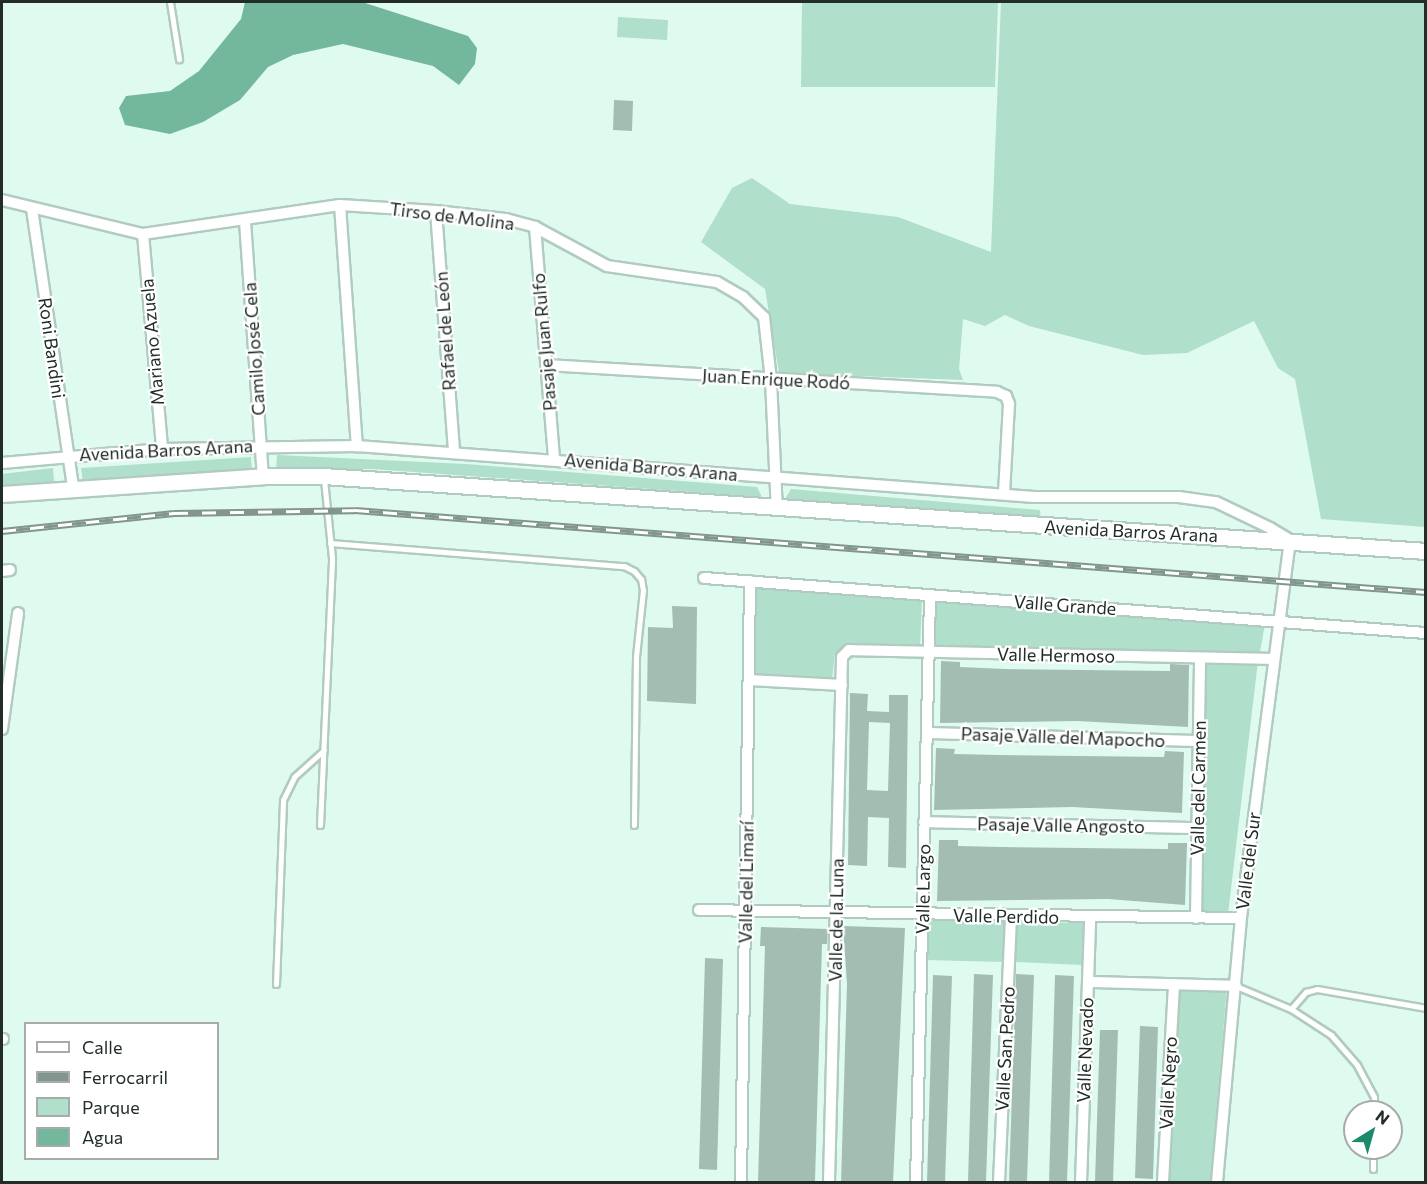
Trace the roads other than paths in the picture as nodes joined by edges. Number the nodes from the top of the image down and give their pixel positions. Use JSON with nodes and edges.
{"nodes":[{"id":1,"x":170,"y":2,"type":"edge"},
{"id":2,"x":179,"y":59,"type":"dead end"},
{"id":3,"x":2,"y":200,"type":"edge"},
{"id":4,"x":340,"y":205,"type":"junction"},
{"id":5,"x":32,"y":209,"type":"junction"},
{"id":6,"x":436,"y":211,"type":"junction"},
{"id":7,"x":245,"y":221,"type":"junction"},
{"id":8,"x":535,"y":227,"type":"junction"},
{"id":9,"x":143,"y":234,"type":"junction"},
{"id":10,"x":546,"y":365,"type":"junction"},
{"id":11,"x":771,"y":380,"type":"junction"},
{"id":12,"x":261,"y":445,"type":"junction"},
{"id":13,"x":357,"y":446,"type":"junction"},
{"id":14,"x":162,"y":449,"type":"junction"},
{"id":15,"x":454,"y":451,"type":"junction"},
{"id":16,"x":68,"y":455,"type":"junction"},
{"id":17,"x":554,"y":458,"type":"junction"},
{"id":18,"x":2,"y":463,"type":"edge"},
{"id":19,"x":263,"y":476,"type":"junction"},
{"id":20,"x":323,"y":476,"type":"junction"},
{"id":21,"x":777,"y":478,"type":"junction"},
{"id":22,"x":73,"y":488,"type":"junction"},
{"id":23,"x":2,"y":494,"type":"edge"},
{"id":24,"x":1004,"y":494,"type":"junction"},
{"id":25,"x":777,"y":510,"type":"junction"},
{"id":26,"x":1290,"y":540,"type":"junction"},
{"id":27,"x":330,"y":543,"type":"junction"},
{"id":28,"x":1425,"y":551,"type":"edge"},
{"id":29,"x":704,"y":578,"type":"dead end"},
{"id":30,"x":750,"y":581,"type":"junction"},
{"id":31,"x":930,"y":595,"type":"junction"},
{"id":32,"x":18,"y":613,"type":"dead end"},
{"id":33,"x":1279,"y":621,"type":"junction"},
{"id":34,"x":1425,"y":633,"type":"edge"},
{"id":35,"x":929,"y":653,"type":"junction"},
{"id":36,"x":842,"y":657,"type":"joint"},
{"id":37,"x":1200,"y":658,"type":"junction"},
{"id":38,"x":1272,"y":659,"type":"junction"},
{"id":39,"x":749,"y":680,"type":"junction"},
{"id":40,"x":842,"y":684,"type":"junction"},
{"id":41,"x":4,"y":696,"type":"edge"},
{"id":42,"x":2,"y":729,"type":"edge"},
{"id":43,"x":927,"y":733,"type":"junction"},
{"id":44,"x":1199,"y":741,"type":"junction"},
{"id":45,"x":324,"y":750,"type":"junction"},
{"id":46,"x":924,"y":822,"type":"junction"},
{"id":47,"x":320,"y":825,"type":"dead end"},
{"id":48,"x":634,"y":825,"type":"dead end"},
{"id":49,"x":1197,"y":828,"type":"junction"},
{"id":50,"x":699,"y":910,"type":"dead end"},
{"id":51,"x":745,"y":910,"type":"junction"},
{"id":52,"x":836,"y":912,"type":"junction"},
{"id":53,"x":922,"y":915,"type":"junction"},
{"id":54,"x":1011,"y":916,"type":"junction"},
{"id":55,"x":1090,"y":918,"type":"junction"},
{"id":56,"x":1196,"y":918,"type":"junction"},
{"id":57,"x":1241,"y":918,"type":"junction"},
{"id":58,"x":1088,"y":982,"type":"junction"},
{"id":59,"x":276,"y":984,"type":"dead end"},
{"id":60,"x":1174,"y":984,"type":"junction"},
{"id":61,"x":1236,"y":986,"type":"junction"},
{"id":62,"x":1425,"y":1008,"type":"edge"},
{"id":63,"x":1291,"y":1009,"type":"junction"},
{"id":64,"x":1374,"y":1100,"type":"edge"},
{"id":65,"x":1373,"y":1160,"type":"edge"},
{"id":66,"x":1373,"y":1169,"type":"dead end"},
{"id":67,"x":741,"y":1182,"type":"edge"},
{"id":68,"x":829,"y":1182,"type":"edge"},
{"id":69,"x":916,"y":1182,"type":"edge"},
{"id":70,"x":999,"y":1182,"type":"edge"},
{"id":71,"x":1081,"y":1182,"type":"edge"},
{"id":72,"x":1162,"y":1182,"type":"edge"},
{"id":73,"x":1217,"y":1182,"type":"edge"}],
"edges":[{"from":1,"to":2,"type":"lane"},
{"from":3,"to":5,"type":"street","name":"Tirso de Molina"},
{"from":4,"to":6,"type":"street","name":"Tirso de Molina"},
{"from":4,"to":7,"type":"street","name":"Tirso de Molina"},
{"from":4,"to":13,"type":"street"},
{"from":5,"to":9,"type":"street","name":"Tirso de Molina"},
{"from":5,"to":16,"type":"street","name":"Roni Bandini"},
{"from":6,"to":8,"type":"street","name":"Tirso de Molina"},
{"from":6,"to":15,"type":"street","name":"Rafael de León"},
{"from":7,"to":9,"type":"street","name":"Tirso de Molina"},
{"from":7,"to":12,"type":"street","name":"Camilo José Cela"},
{"from":8,"to":10,"type":"street","name":"Pasaje Juan Rulfo"},
{"from":8,"to":11,"type":"street","name":"Tirso de Molina"},
{"from":9,"to":14,"type":"street","name":"Mariano Azuela"},
{"from":10,"to":11,"type":"street","name":"Juan Enrique Rodó"},
{"from":10,"to":17,"type":"street","name":"Pasaje Juan Rulfo"},
{"from":11,"to":21,"type":"street","name":"Tirso de Molina"},
{"from":11,"to":24,"type":"street","name":"Juan Enrique Rodó"},
{"from":12,"to":13,"type":"street","name":"Avenida Barros Arana"},
{"from":12,"to":14,"type":"street","name":"Avenida Barros Arana"},
{"from":12,"to":19,"type":"street","name":"Camilo José Cela"},
{"from":13,"to":15,"type":"street","name":"Avenida Barros Arana"},
{"from":14,"to":16,"type":"street","name":"Avenida Barros Arana"},
{"from":15,"to":17,"type":"street","name":"Avenida Barros Arana"},
{"from":16,"to":18,"type":"street","name":"Avenida Barros Arana"},
{"from":16,"to":22,"type":"street","name":"Roni Bandini"},
{"from":17,"to":21,"type":"street","name":"Avenida Barros Arana"},
{"from":19,"to":20,"type":"main road","name":"Avenida Barros Arana"},
{"from":19,"to":22,"type":"main road","name":"Avenida Barros Arana"},
{"from":20,"to":25,"type":"main road","name":"Avenida Barros Arana"},
{"from":20,"to":27,"type":"lane"},
{"from":21,"to":24,"type":"street","name":"Avenida Barros Arana"},
{"from":21,"to":25,"type":"street","name":"Tirso de Molina"},
{"from":22,"to":23,"type":"main road","name":"Avenida Barros Arana"},
{"from":24,"to":26,"type":"street","name":"Avenida Barros Arana"},
{"from":25,"to":26,"type":"main road","name":"Avenida Barros Arana"},
{"from":26,"to":28,"type":"main road","name":"Avenida Barros Arana"},
{"from":26,"to":33,"type":"street","name":"Valle del Sur"},
{"from":27,"to":45,"type":"lane"},
{"from":27,"to":48,"type":"lane"},
{"from":29,"to":30,"type":"street","name":"Valle Grande"},
{"from":30,"to":31,"type":"street","name":"Valle Grande"},
{"from":30,"to":39,"type":"street","name":"Valle del Limarí"},
{"from":31,"to":33,"type":"street","name":"Valle Grande"},
{"from":31,"to":35,"type":"street","name":"Valle Largo"},
{"from":32,"to":41,"type":"street"},
{"from":33,"to":34,"type":"street","name":"Valle Grande"},
{"from":33,"to":38,"type":"street","name":"Valle del Sur"},
{"from":35,"to":36,"type":"street","name":"Valle Hermoso"},
{"from":35,"to":37,"type":"street","name":"Valle Hermoso"},
{"from":35,"to":43,"type":"street","name":"Valle Largo"},
{"from":36,"to":40,"type":"street","name":"Valle de la Luna"},
{"from":37,"to":38,"type":"street","name":"Valle Hermoso"},
{"from":37,"to":44,"type":"street","name":"Valle del Carmen"},
{"from":38,"to":57,"type":"street","name":"Valle del Sur"},
{"from":39,"to":40,"type":"street"},
{"from":39,"to":51,"type":"street","name":"Valle del Limarí"},
{"from":40,"to":52,"type":"street","name":"Valle de la Luna"},
{"from":41,"to":42,"type":"street"},
{"from":43,"to":44,"type":"street","name":"Pasaje Valle del Mapocho"},
{"from":43,"to":46,"type":"street","name":"Valle Largo"},
{"from":44,"to":49,"type":"street","name":"Valle del Carmen"},
{"from":45,"to":47,"type":"lane"},
{"from":45,"to":59,"type":"lane"},
{"from":46,"to":49,"type":"street","name":"Pasaje Valle Angosto"},
{"from":46,"to":53,"type":"street","name":"Valle Largo"},
{"from":49,"to":56,"type":"street","name":"Valle del Carmen"},
{"from":50,"to":51,"type":"street","name":"Valle Perdido"},
{"from":51,"to":52,"type":"street","name":"Valle Perdido"},
{"from":51,"to":67,"type":"street","name":"Valle del Limarí"},
{"from":52,"to":53,"type":"street","name":"Valle Perdido"},
{"from":52,"to":68,"type":"street","name":"Valle de la Luna"},
{"from":53,"to":54,"type":"street","name":"Valle Perdido"},
{"from":53,"to":69,"type":"street","name":"Valle Largo"},
{"from":54,"to":55,"type":"street","name":"Valle Perdido"},
{"from":54,"to":70,"type":"street","name":"Valle San Pedro"},
{"from":55,"to":56,"type":"street","name":"Valle Perdido"},
{"from":55,"to":58,"type":"street","name":"Valle Nevado"},
{"from":56,"to":57,"type":"street","name":"Valle Perdido"},
{"from":57,"to":61,"type":"street","name":"Valle del Sur"},
{"from":58,"to":60,"type":"street"},
{"from":58,"to":71,"type":"street","name":"Valle Nevado"},
{"from":60,"to":61,"type":"street"},
{"from":60,"to":72,"type":"street","name":"Valle Negro"},
{"from":61,"to":63,"type":"lane"},
{"from":61,"to":73,"type":"street","name":"Valle del Sur"},
{"from":62,"to":63,"type":"lane"},
{"from":63,"to":64,"type":"lane"},
{"from":65,"to":66,"type":"lane"}]}
